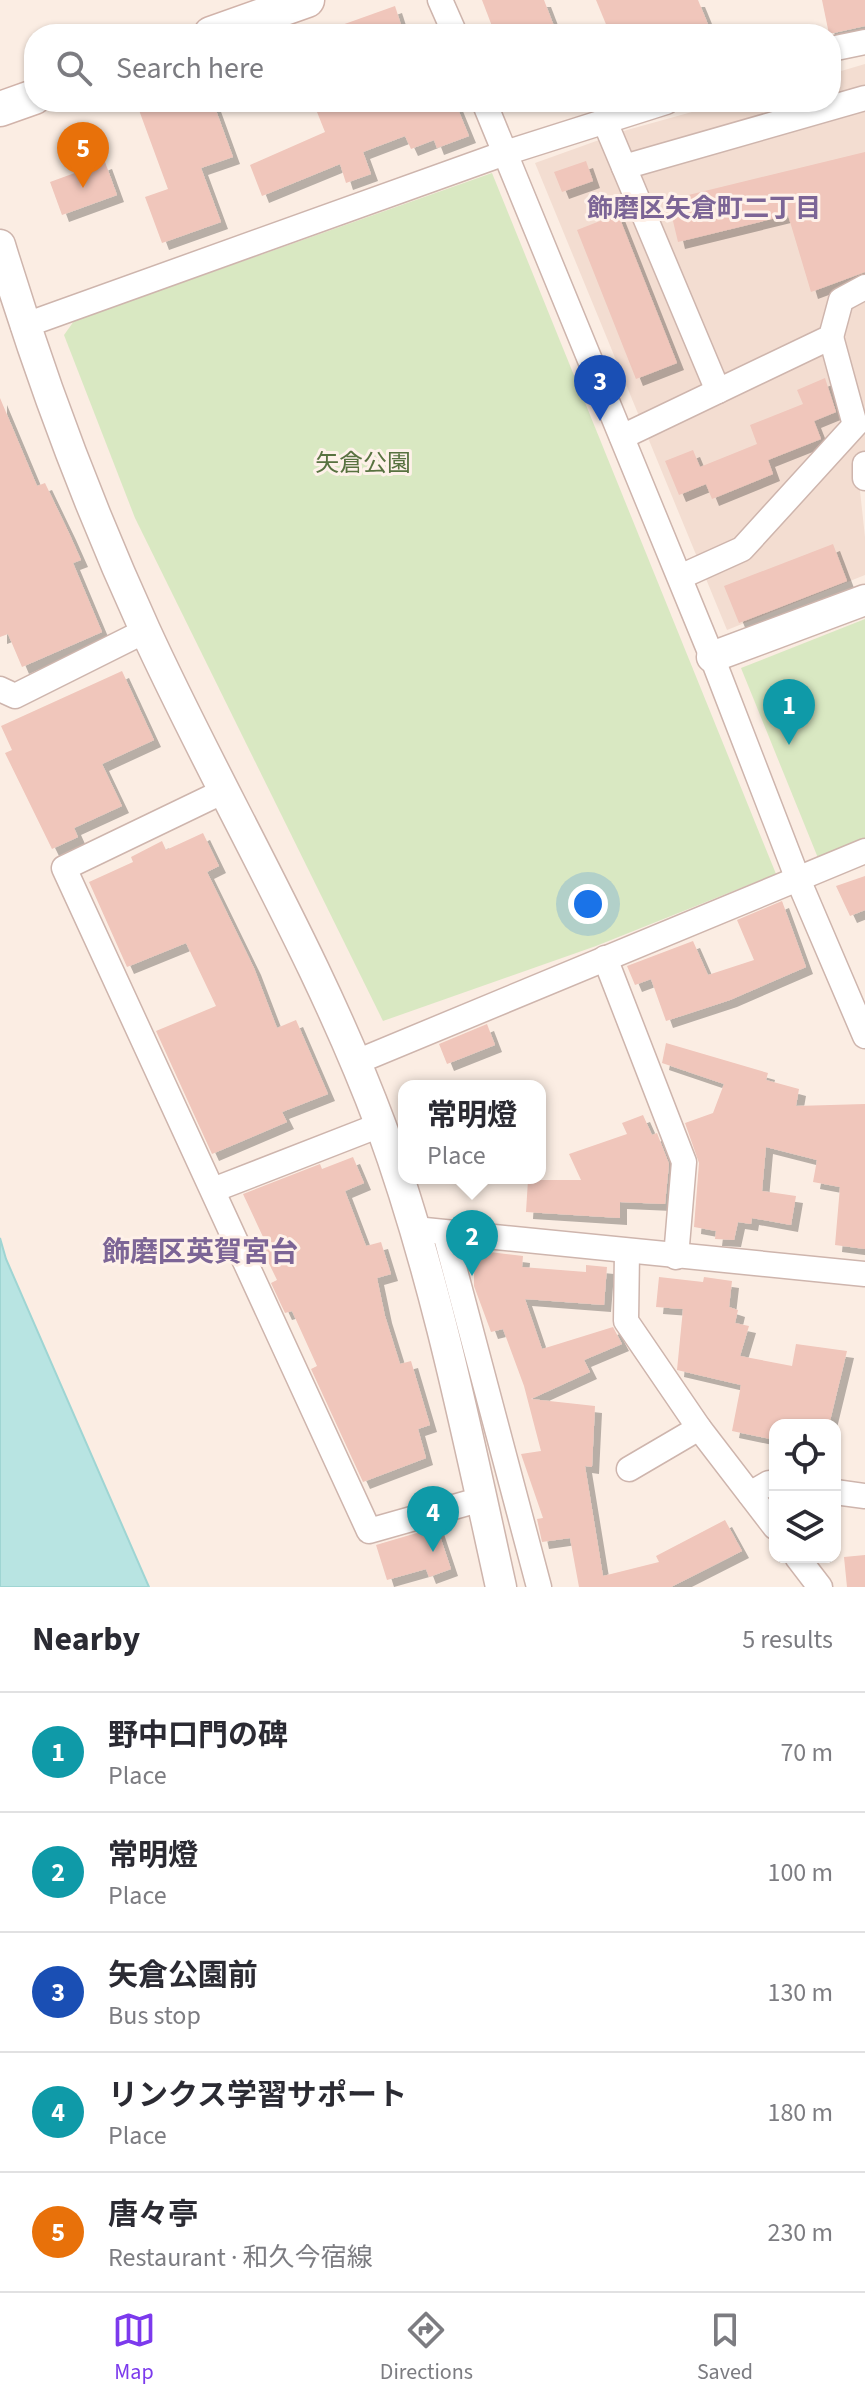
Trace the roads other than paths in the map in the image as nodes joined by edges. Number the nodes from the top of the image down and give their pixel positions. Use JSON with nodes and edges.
{"nodes":[{"id":1,"x":307,"y":0,"type":"edge"},
{"id":2,"x":440,"y":0,"type":"edge"},
{"id":3,"x":239,"y":24,"type":"edge"},
{"id":4,"x":451,"y":24,"type":"edge"},
{"id":5,"x":865,"y":42,"type":"edge"},
{"id":6,"x":841,"y":47,"type":"edge"},
{"id":7,"x":865,"y":98,"type":"edge"},
{"id":8,"x":24,"y":101,"type":"edge"},
{"id":9,"x":841,"y":105,"type":"edge"},
{"id":10,"x":0,"y":109,"type":"edge"},
{"id":11,"x":488,"y":112,"type":"edge"},
{"id":12,"x":636,"y":112,"type":"edge"},
{"id":13,"x":816,"y":112,"type":"edge"},
{"id":14,"x":605,"y":122,"type":"junction"},
{"id":15,"x":505,"y":153,"type":"junction"},
{"id":16,"x":624,"y":167,"type":"junction"},
{"id":17,"x":0,"y":245,"type":"edge"},
{"id":18,"x":6,"y":286,"type":"edge"},
{"id":19,"x":865,"y":287,"type":"edge"},
{"id":20,"x":23,"y":326,"type":"junction"},
{"id":21,"x":831,"y":337,"type":"junction"},
{"id":22,"x":718,"y":391,"type":"junction"},
{"id":23,"x":622,"y":437,"type":"junction"},
{"id":24,"x":865,"y":464,"type":"edge"},
{"id":25,"x":865,"y":478,"type":"edge"},
{"id":26,"x":680,"y":577,"type":"junction"},
{"id":27,"x":865,"y":600,"type":"edge"},
{"id":28,"x":145,"y":631,"type":"junction"},
{"id":29,"x":712,"y":657,"type":"junction"},
{"id":30,"x":0,"y":689,"type":"edge"},
{"id":31,"x":224,"y":791,"type":"junction"},
{"id":32,"x":865,"y":851,"type":"edge"},
{"id":33,"x":797,"y":877,"type":"junction"},
{"id":34,"x":605,"y":958,"type":"junction"},
{"id":35,"x":865,"y":1036,"type":"edge"},
{"id":36,"x":354,"y":1063,"type":"junction"},
{"id":37,"x":380,"y":1125,"type":"junction"},
{"id":38,"x":398,"y":1178,"type":"edge"},
{"id":39,"x":400,"y":1184,"type":"edge"},
{"id":40,"x":213,"y":1190,"type":"junction"},
{"id":41,"x":415,"y":1229,"type":"junction"},
{"id":42,"x":445,"y":1233,"type":"junction"},
{"id":43,"x":627,"y":1252,"type":"junction"},
{"id":44,"x":676,"y":1257,"type":"junction"},
{"id":45,"x":865,"y":1274,"type":"edge"},
{"id":46,"x":699,"y":1428,"type":"junction"},
{"id":47,"x":629,"y":1469,"type":"dead end"},
{"id":48,"x":769,"y":1483,"type":"edge"},
{"id":49,"x":841,"y":1493,"type":"edge"},
{"id":50,"x":750,"y":1494,"type":"junction"},
{"id":51,"x":865,"y":1496,"type":"edge"},
{"id":52,"x":482,"y":1499,"type":"junction"},
{"id":53,"x":769,"y":1519,"type":"edge"},
{"id":54,"x":802,"y":1563,"type":"edge"},
{"id":55,"x":501,"y":1587,"type":"edge"},
{"id":56,"x":539,"y":1587,"type":"edge"},
{"id":57,"x":820,"y":1587,"type":"edge"}],
"edges":[{"from":1,"to":3,"type":"main road"},
{"from":2,"to":4,"type":"street"},
{"from":5,"to":6,"type":"street"},
{"from":7,"to":9,"type":"street"},
{"from":8,"to":10,"type":"main road"},
{"from":11,"to":15,"type":"street"},
{"from":12,"to":14,"type":"street"},
{"from":13,"to":16,"type":"street"},
{"from":14,"to":15,"type":"street"},
{"from":14,"to":16,"type":"street"},
{"from":15,"to":20,"type":"street"},
{"from":15,"to":23,"type":"street"},
{"from":16,"to":22,"type":"street"},
{"from":17,"to":18,"type":"street"},
{"from":18,"to":20,"type":"street"},
{"from":19,"to":21,"type":"street"},
{"from":20,"to":28,"type":"street"},
{"from":21,"to":22,"type":"street"},
{"from":21,"to":26,"type":"street"},
{"from":22,"to":23,"type":"street"},
{"from":23,"to":26,"type":"street"},
{"from":24,"to":25,"type":"street"},
{"from":26,"to":29,"type":"street"},
{"from":27,"to":29,"type":"street"},
{"from":28,"to":30,"type":"street"},
{"from":28,"to":31,"type":"street"},
{"from":29,"to":33,"type":"street"},
{"from":31,"to":36,"type":"street"},
{"from":31,"to":40,"type":"street"},
{"from":32,"to":33,"type":"street"},
{"from":33,"to":34,"type":"street"},
{"from":33,"to":35,"type":"street"},
{"from":34,"to":36,"type":"street"},
{"from":34,"to":44,"type":"street"},
{"from":36,"to":37,"type":"street"},
{"from":37,"to":38,"type":"street"},
{"from":37,"to":40,"type":"street"},
{"from":39,"to":41,"type":"street"},
{"from":40,"to":52,"type":"street"},
{"from":41,"to":42,"type":"street"},
{"from":41,"to":52,"type":"street"},
{"from":42,"to":43,"type":"street"},
{"from":42,"to":56,"type":"street"},
{"from":43,"to":44,"type":"street"},
{"from":43,"to":46,"type":"street"},
{"from":44,"to":45,"type":"street"},
{"from":46,"to":47,"type":"street"},
{"from":46,"to":50,"type":"street"},
{"from":48,"to":50,"type":"street"},
{"from":49,"to":51,"type":"street"},
{"from":50,"to":53,"type":"street"},
{"from":52,"to":55,"type":"street"},
{"from":54,"to":57,"type":"street"}]}
